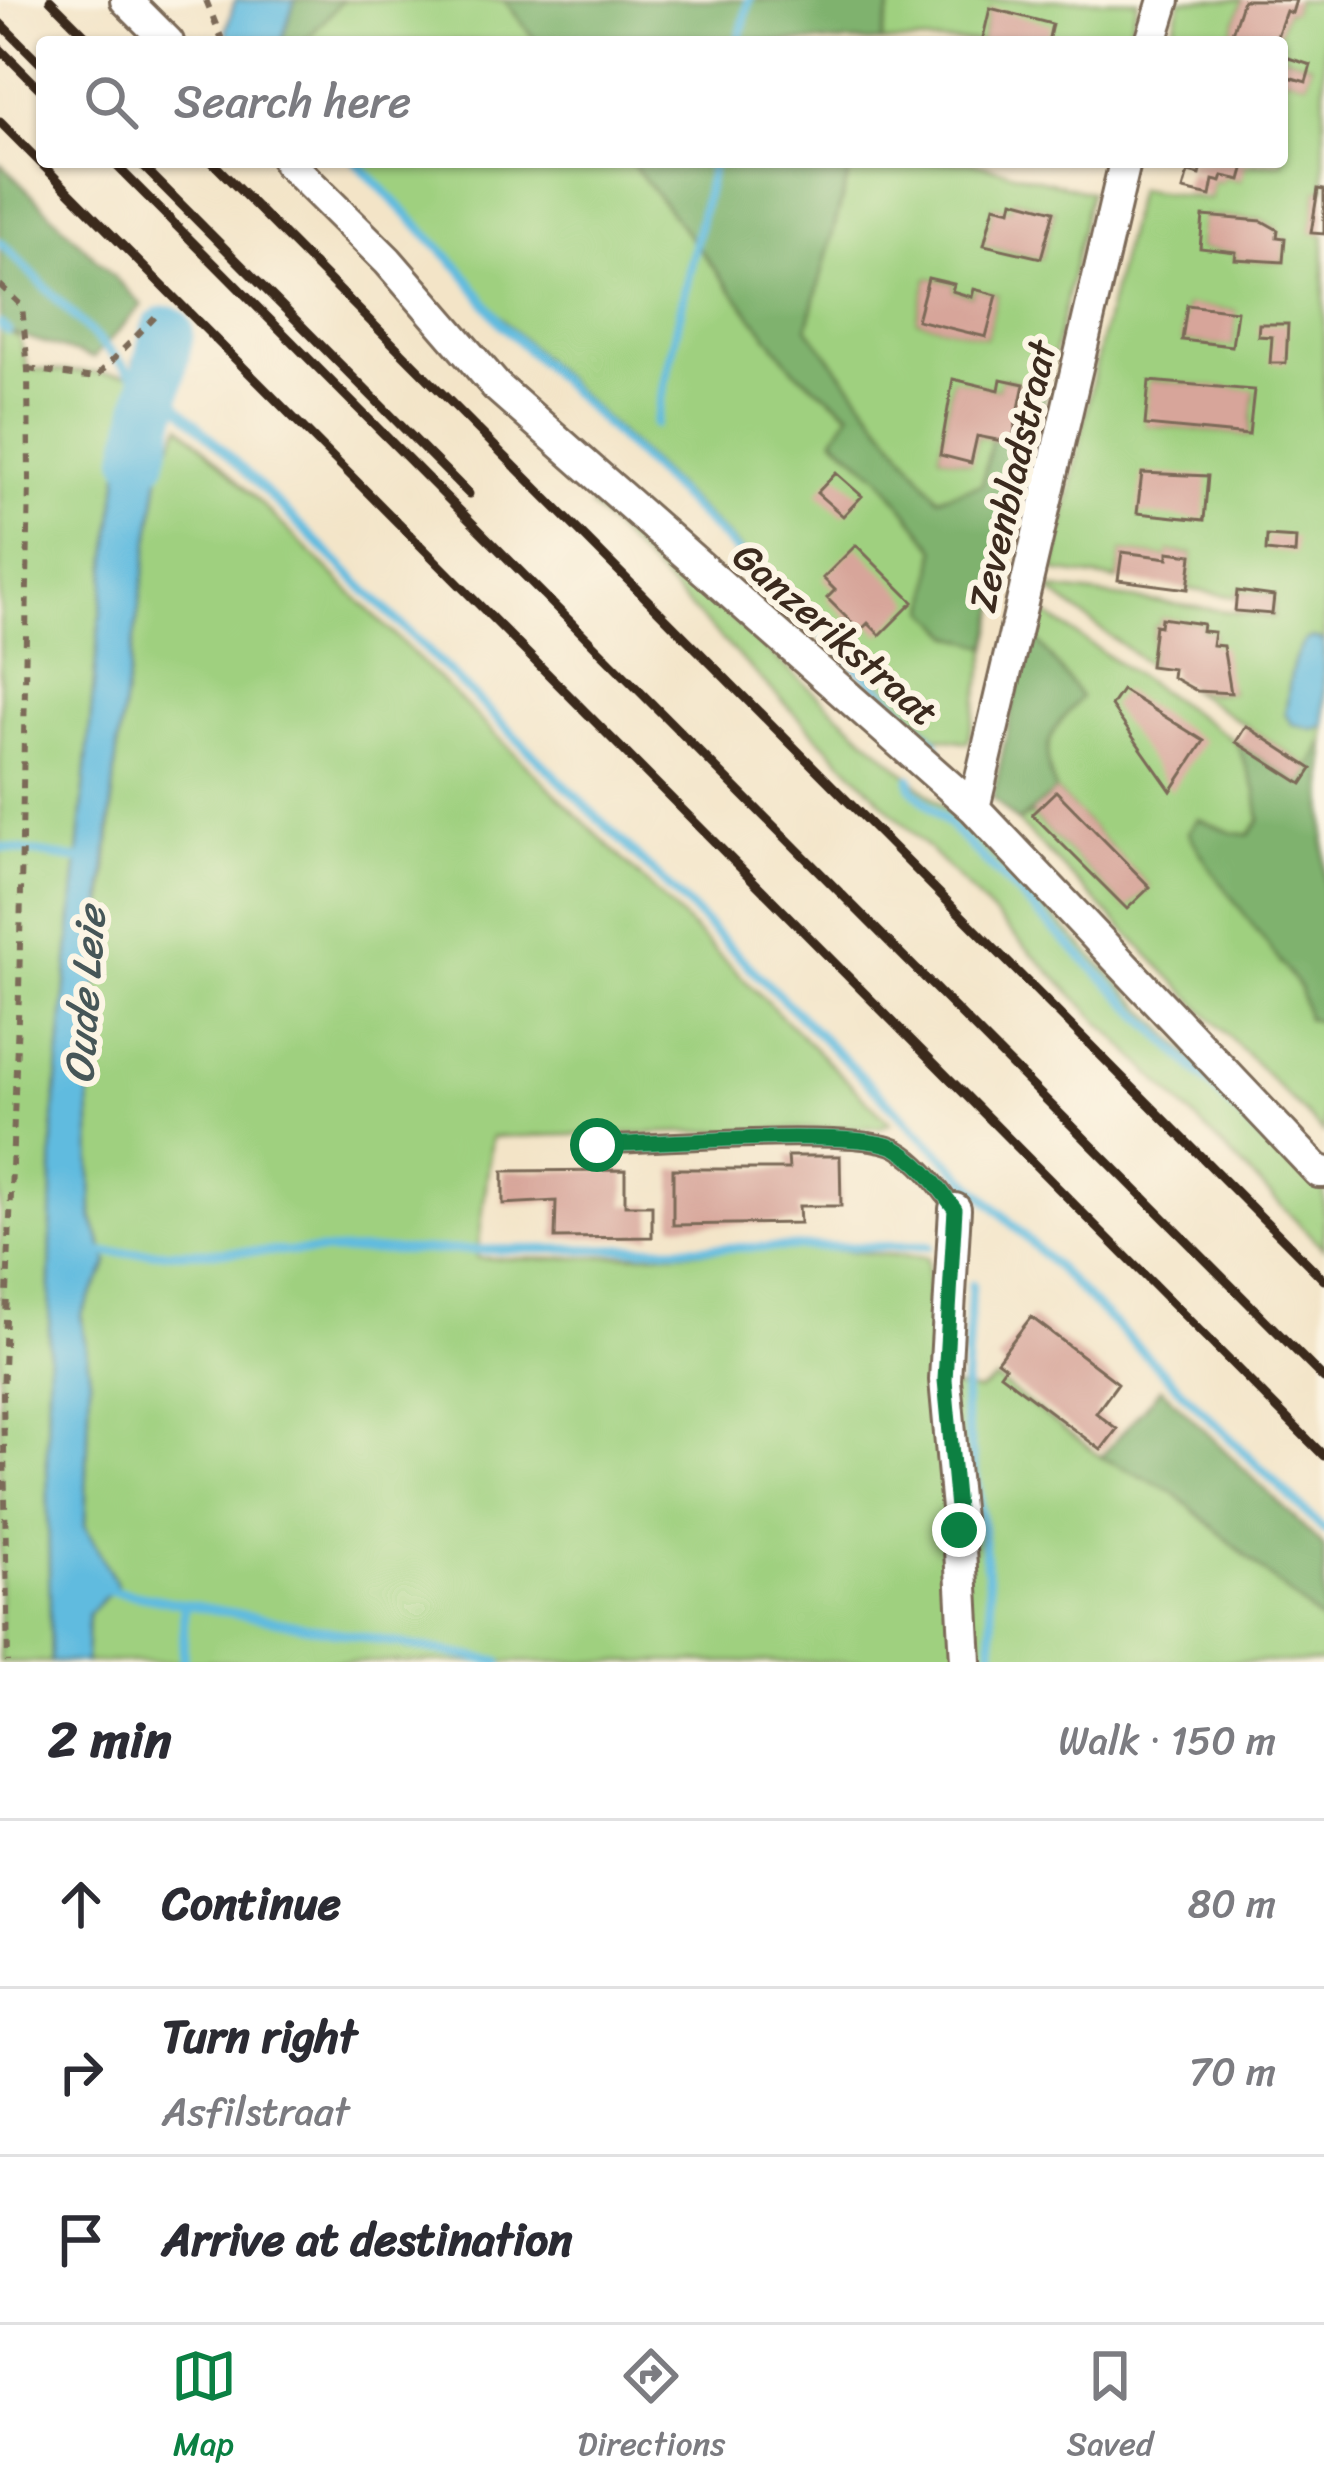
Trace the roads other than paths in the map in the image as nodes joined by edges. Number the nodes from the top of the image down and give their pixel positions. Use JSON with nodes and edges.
{"nodes":[{"id":1,"x":126,"y":0,"type":"edge"},
{"id":2,"x":1164,"y":0,"type":"edge"},
{"id":3,"x":163,"y":36,"type":"edge"},
{"id":4,"x":1153,"y":36,"type":"edge"},
{"id":5,"x":294,"y":168,"type":"edge"},
{"id":6,"x":1124,"y":168,"type":"edge"},
{"id":7,"x":974,"y":808,"type":"junction"},
{"id":8,"x":597,"y":1145,"type":"dead end"},
{"id":9,"x":1324,"y":1172,"type":"edge"},
{"id":10,"x":955,"y":1209,"type":"joint"},
{"id":11,"x":966,"y":1662,"type":"edge"}],
"edges":[{"from":1,"to":3,"type":"street"},
{"from":2,"to":4,"type":"street"},
{"from":5,"to":7,"type":"street","name":"Ganzerikstraat"},
{"from":6,"to":7,"type":"street","name":"Zevenbladstraat"},
{"from":7,"to":9,"type":"street","name":"Ganzerikstraat"},
{"from":8,"to":10,"type":"lane"},
{"from":10,"to":11,"type":"street"}]}
